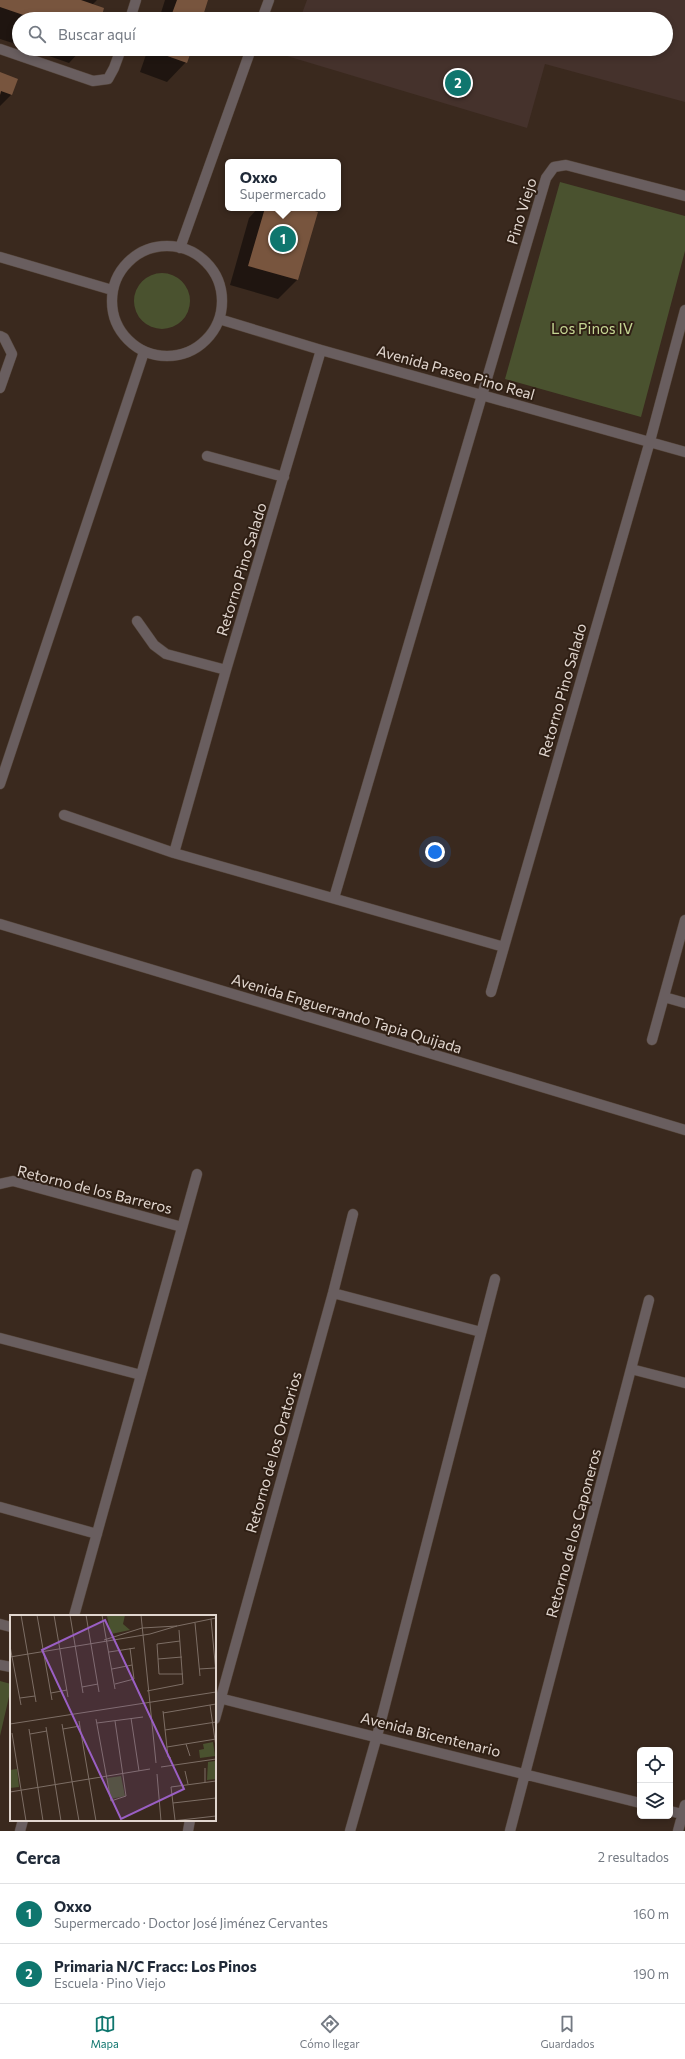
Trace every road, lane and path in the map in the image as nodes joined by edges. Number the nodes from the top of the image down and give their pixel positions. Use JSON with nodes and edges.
{"nodes":[{"id":1,"x":136,"y":0,"type":"edge"},
{"id":2,"x":269,"y":0,"type":"edge"},
{"id":3,"x":132,"y":12,"type":"edge"},
{"id":4,"x":265,"y":12,"type":"edge"},
{"id":5,"x":0,"y":50,"type":"edge"},
{"id":6,"x":12,"y":54,"type":"edge"},
{"id":7,"x":18,"y":56,"type":"edge"},
{"id":8,"x":118,"y":56,"type":"edge"},
{"id":9,"x":249,"y":56,"type":"edge"},
{"id":10,"x":685,"y":196,"type":"edge"},
{"id":11,"x":180,"y":248,"type":"junction"},
{"id":12,"x":0,"y":257,"type":"edge"},
{"id":13,"x":112,"y":290,"type":"junction"},
{"id":14,"x":685,"y":310,"type":"edge"},
{"id":15,"x":219,"y":319,"type":"junction"},
{"id":16,"x":0,"y":336,"type":"edge"},
{"id":17,"x":321,"y":350,"type":"junction"},
{"id":18,"x":144,"y":352,"type":"junction"},
{"id":19,"x":0,"y":388,"type":"edge"},
{"id":20,"x":482,"y":396,"type":"junction"},
{"id":21,"x":650,"y":441,"type":"junction"},
{"id":22,"x":685,"y":452,"type":"edge"},
{"id":23,"x":207,"y":456,"type":"dead end"},
{"id":24,"x":284,"y":477,"type":"junction"},
{"id":25,"x":137,"y":621,"type":"dead end"},
{"id":26,"x":226,"y":670,"type":"junction"},
{"id":27,"x":0,"y":784,"type":"edge"},
{"id":28,"x":64,"y":815,"type":"dead end"},
{"id":29,"x":174,"y":853,"type":"junction"},
{"id":30,"x":334,"y":898,"type":"junction"},
{"id":31,"x":685,"y":920,"type":"edge"},
{"id":32,"x":0,"y":924,"type":"edge"},
{"id":33,"x":504,"y":947,"type":"junction"},
{"id":34,"x":491,"y":992,"type":"dead end"},
{"id":35,"x":664,"y":997,"type":"junction"},
{"id":36,"x":685,"y":1003,"type":"edge"},
{"id":37,"x":652,"y":1040,"type":"dead end"},
{"id":38,"x":685,"y":1130,"type":"edge"},
{"id":39,"x":197,"y":1174,"type":"dead end"},
{"id":40,"x":0,"y":1184,"type":"edge"},
{"id":41,"x":352,"y":1214,"type":"dead end"},
{"id":42,"x":182,"y":1227,"type":"junction"},
{"id":43,"x":495,"y":1279,"type":"dead end"},
{"id":44,"x":333,"y":1293,"type":"junction"},
{"id":45,"x":649,"y":1300,"type":"dead end"},
{"id":46,"x":481,"y":1332,"type":"junction"},
{"id":47,"x":0,"y":1338,"type":"edge"},
{"id":48,"x":631,"y":1369,"type":"junction"},
{"id":49,"x":141,"y":1375,"type":"junction"},
{"id":50,"x":685,"y":1383,"type":"edge"},
{"id":51,"x":0,"y":1507,"type":"edge"},
{"id":52,"x":97,"y":1534,"type":"junction"},
{"id":53,"x":74,"y":1615,"type":"edge"},
{"id":54,"x":0,"y":1624,"type":"edge"},
{"id":55,"x":10,"y":1627,"type":"edge"},
{"id":56,"x":0,"y":1665,"type":"edge"},
{"id":57,"x":10,"y":1667,"type":"edge"},
{"id":58,"x":218,"y":1697,"type":"edge"},
{"id":59,"x":216,"y":1712,"type":"edge"},
{"id":60,"x":377,"y":1736,"type":"junction"},
{"id":61,"x":526,"y":1773,"type":"junction"},
{"id":62,"x":637,"y":1802,"type":"edge"},
{"id":63,"x":673,"y":1811,"type":"edge"},
{"id":64,"x":684,"y":1811,"type":"edge"},
{"id":65,"x":23,"y":1821,"type":"edge"},
{"id":66,"x":190,"y":1821,"type":"edge"},
{"id":67,"x":20,"y":1831,"type":"edge"},
{"id":68,"x":188,"y":1831,"type":"edge"},
{"id":69,"x":350,"y":1831,"type":"edge"},
{"id":70,"x":510,"y":1831,"type":"edge"},
{"id":71,"x":678,"y":1831,"type":"edge"}],
"edges":[{"from":1,"to":3,"type":"street"},
{"from":2,"to":4,"type":"street"},
{"from":5,"to":6,"type":"street"},
{"from":7,"to":8,"type":"street"},
{"from":9,"to":11,"type":"street"},
{"from":10,"to":20,"type":"street","name":"Pino Viejo"},
{"from":11,"to":13,"type":"street"},
{"from":11,"to":15,"type":"street"},
{"from":12,"to":13,"type":"street"},
{"from":13,"to":18,"type":"street"},
{"from":14,"to":21,"type":"street"},
{"from":15,"to":17,"type":"street","name":"Avenida Paseo Pino Real"},
{"from":15,"to":18,"type":"street"},
{"from":16,"to":19,"type":"street"},
{"from":17,"to":20,"type":"street","name":"Avenida Paseo Pino Real"},
{"from":17,"to":24,"type":"street","name":"Retorno Pino Salado"},
{"from":18,"to":27,"type":"street"},
{"from":20,"to":21,"type":"street","name":"Avenida Paseo Pino Real"},
{"from":20,"to":30,"type":"street"},
{"from":21,"to":22,"type":"street","name":"Avenida Paseo Pino Real"},
{"from":21,"to":33,"type":"street","name":"Retorno Pino Salado"},
{"from":23,"to":24,"type":"street"},
{"from":24,"to":26,"type":"street","name":"Retorno Pino Salado"},
{"from":25,"to":26,"type":"street"},
{"from":26,"to":29,"type":"street","name":"Retorno Pino Salado"},
{"from":28,"to":29,"type":"street"},
{"from":29,"to":30,"type":"street"},
{"from":30,"to":33,"type":"street"},
{"from":31,"to":35,"type":"street"},
{"from":32,"to":38,"type":"street","name":"Avenida Enguerrando Tapia Quijada"},
{"from":33,"to":34,"type":"street","name":"Retorno Pino Salado"},
{"from":35,"to":36,"type":"street"},
{"from":35,"to":37,"type":"street"},
{"from":39,"to":42,"type":"street","name":"Retorno de los Barreros"},
{"from":40,"to":42,"type":"street","name":"Retorno de los Barreros"},
{"from":41,"to":44,"type":"street","name":"Retorno de los Oratorios"},
{"from":42,"to":49,"type":"street","name":"Retorno de los Barreros"},
{"from":43,"to":46,"type":"street"},
{"from":44,"to":46,"type":"street"},
{"from":44,"to":58,"type":"street","name":"Retorno de los Oratorios"},
{"from":45,"to":48,"type":"street","name":"Retorno de los Caponeros"},
{"from":46,"to":60,"type":"street"},
{"from":47,"to":49,"type":"street"},
{"from":48,"to":50,"type":"street"},
{"from":48,"to":61,"type":"street","name":"Retorno de los Caponeros"},
{"from":49,"to":52,"type":"street","name":"Retorno de los Barreros"},
{"from":51,"to":52,"type":"street"},
{"from":52,"to":53,"type":"street","name":"Retorno de los Barreros"},
{"from":54,"to":55,"type":"street"},
{"from":56,"to":57,"type":"street"},
{"from":58,"to":59,"type":"street","name":"Retorno de los Oratorios"},
{"from":58,"to":60,"type":"street","name":"Avenida Bicentenario"},
{"from":60,"to":61,"type":"street","name":"Avenida Bicentenario"},
{"from":60,"to":69,"type":"street"},
{"from":61,"to":62,"type":"street","name":"Avenida Bicentenario"},
{"from":61,"to":70,"type":"street","name":"Retorno de los Caponeros"},
{"from":63,"to":64,"type":"street"},
{"from":64,"to":71,"type":"street"},
{"from":65,"to":67,"type":"street"},
{"from":66,"to":68,"type":"street"}]}
